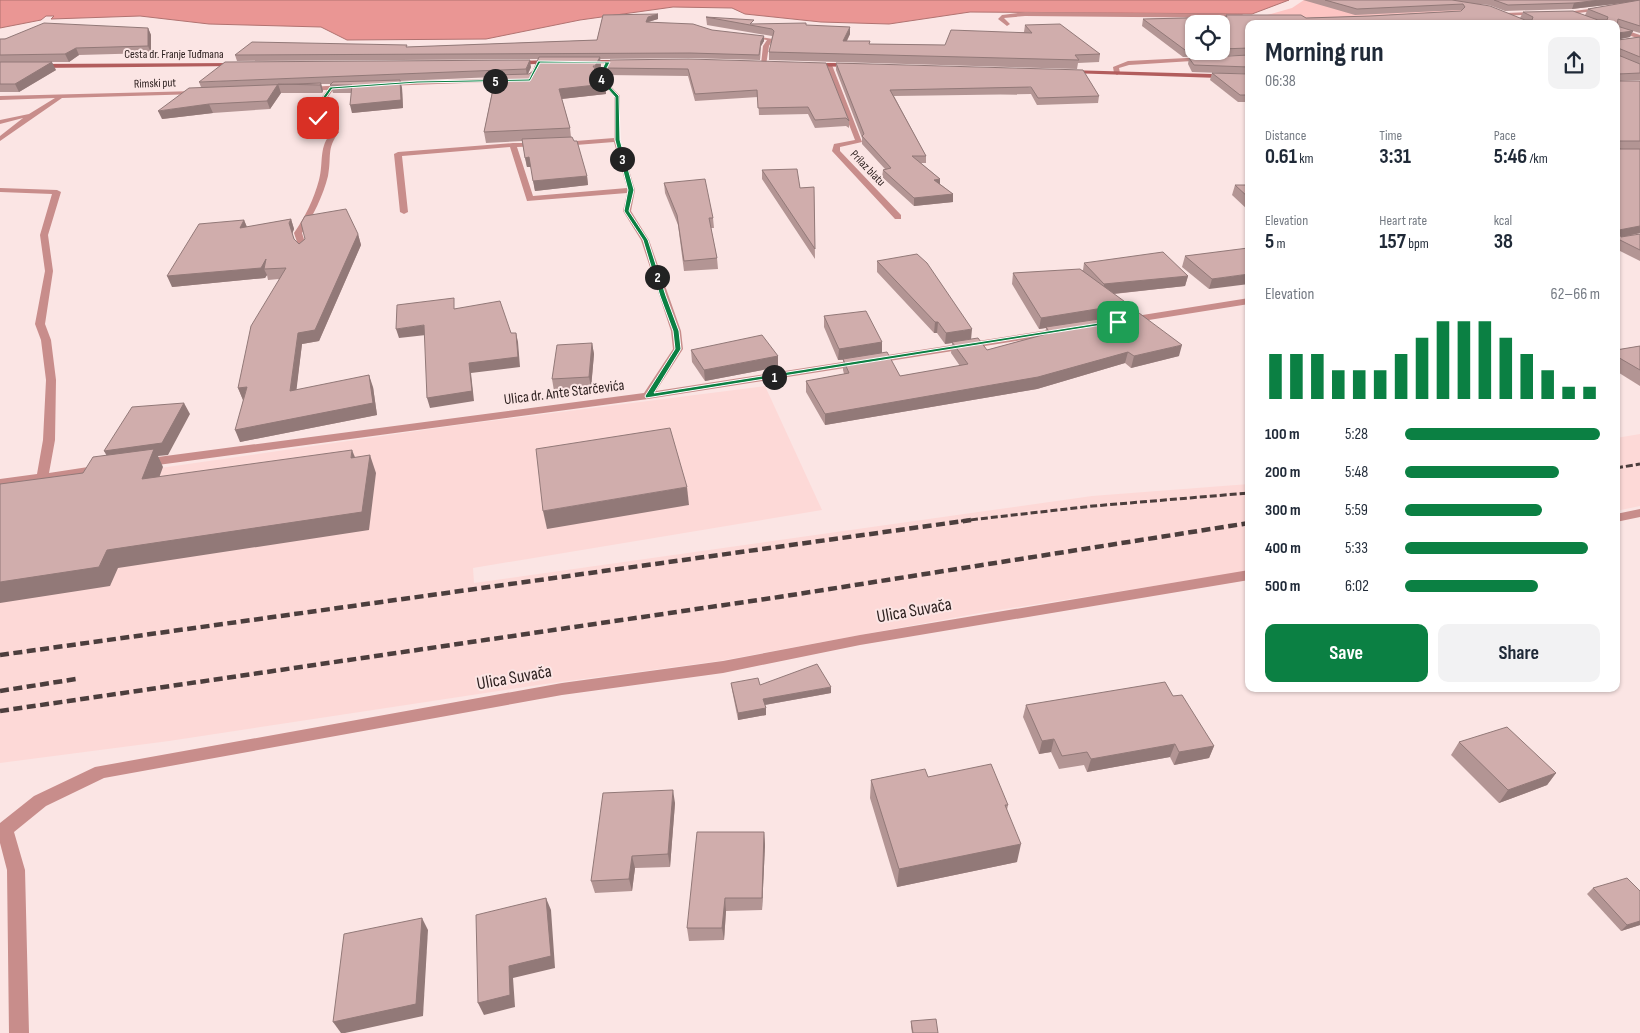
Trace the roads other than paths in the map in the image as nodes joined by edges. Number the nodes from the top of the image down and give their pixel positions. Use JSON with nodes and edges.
{"nodes":[{"id":1,"x":1610,"y":7,"type":"edge"},
{"id":2,"x":1498,"y":12,"type":"edge"},
{"id":3,"x":1557,"y":13,"type":"edge"},
{"id":4,"x":1572,"y":13,"type":"junction"},
{"id":5,"x":1544,"y":14,"type":"edge"},
{"id":6,"x":1505,"y":15,"type":"junction"},
{"id":7,"x":1246,"y":16,"type":"edge"},
{"id":8,"x":1581,"y":16,"type":"edge"},
{"id":9,"x":1519,"y":20,"type":"edge"},
{"id":10,"x":1007,"y":24,"type":"dead end"},
{"id":11,"x":1620,"y":31,"type":"edge"},
{"id":12,"x":738,"y":35,"type":"edge"},
{"id":13,"x":1640,"y":39,"type":"edge"},
{"id":14,"x":1632,"y":41,"type":"edge"},
{"id":15,"x":1185,"y":60,"type":"edge"},
{"id":16,"x":538,"y":62,"type":"junction"},
{"id":17,"x":558,"y":62,"type":"edge"},
{"id":18,"x":578,"y":62,"type":"edge"},
{"id":19,"x":608,"y":62,"type":"junction"},
{"id":20,"x":635,"y":62,"type":"edge"},
{"id":21,"x":508,"y":63,"type":"edge"},
{"id":22,"x":755,"y":64,"type":"edge"},
{"id":23,"x":764,"y":64,"type":"junction"},
{"id":24,"x":774,"y":64,"type":"edge"},
{"id":25,"x":801,"y":64,"type":"edge"},
{"id":26,"x":245,"y":65,"type":"edge"},
{"id":27,"x":829,"y":65,"type":"junction"},
{"id":28,"x":27,"y":66,"type":"edge"},
{"id":29,"x":857,"y":66,"type":"edge"},
{"id":30,"x":534,"y":71,"type":"edge"},
{"id":31,"x":1062,"y":71,"type":"edge"},
{"id":32,"x":1117,"y":73,"type":"junction"},
{"id":33,"x":1245,"y":77,"type":"edge"},
{"id":34,"x":520,"y":80,"type":"edge"},
{"id":35,"x":379,"y":85,"type":"edge"},
{"id":36,"x":350,"y":87,"type":"edge"},
{"id":37,"x":331,"y":88,"type":"junction"},
{"id":38,"x":297,"y":90,"type":"edge"},
{"id":39,"x":203,"y":93,"type":"edge"},
{"id":40,"x":0,"y":98,"type":"edge"},
{"id":41,"x":61,"y":98,"type":"junction"},
{"id":42,"x":34,"y":113,"type":"junction"},
{"id":43,"x":0,"y":122,"type":"edge"},
{"id":44,"x":0,"y":139,"type":"edge"},
{"id":45,"x":617,"y":140,"type":"junction"},
{"id":46,"x":550,"y":144,"type":"edge"},
{"id":47,"x":559,"y":144,"type":"edge"},
{"id":48,"x":513,"y":145,"type":"junction"},
{"id":49,"x":0,"y":190,"type":"edge"},
{"id":50,"x":631,"y":190,"type":"junction"},
{"id":51,"x":404,"y":212,"type":"dead end"},
{"id":52,"x":898,"y":217,"type":"dead end"},
{"id":53,"x":303,"y":249,"type":"edge"},
{"id":54,"x":1245,"y":302,"type":"edge"},
{"id":55,"x":1124,"y":321,"type":"edge"},
{"id":56,"x":1075,"y":329,"type":"edge"},
{"id":57,"x":648,"y":396,"type":"junction"},
{"id":58,"x":128,"y":465,"type":"edge"},
{"id":59,"x":109,"y":468,"type":"edge"},
{"id":60,"x":42,"y":477,"type":"junction"},
{"id":61,"x":0,"y":483,"type":"edge"},
{"id":62,"x":1640,"y":513,"type":"edge"},
{"id":63,"x":1620,"y":517,"type":"edge"},
{"id":64,"x":1245,"y":576,"type":"edge"},
{"id":65,"x":19,"y":1033,"type":"edge"}],
"edges":[{"from":1,"to":4,"type":"street"},
{"from":2,"to":6,"type":"street"},
{"from":3,"to":4,"type":"street"},
{"from":4,"to":8,"type":"street"},
{"from":5,"to":6,"type":"street"},
{"from":6,"to":9,"type":"street"},
{"from":7,"to":10,"type":"street"},
{"from":11,"to":13,"type":"street"},
{"from":12,"to":23,"type":"street"},
{"from":13,"to":14,"type":"street"},
{"from":15,"to":32,"type":"street"},
{"from":16,"to":17,"type":"main road"},
{"from":16,"to":21,"type":"main road"},
{"from":16,"to":30,"type":"street"},
{"from":18,"to":19,"type":"main road"},
{"from":19,"to":20,"type":"main road"},
{"from":19,"to":45,"type":"street"},
{"from":22,"to":23,"type":"main road"},
{"from":23,"to":24,"type":"main road"},
{"from":25,"to":27,"type":"main road"},
{"from":26,"to":28,"type":"main road","name":"Cesta dr. Franje Tuđmana"},
{"from":27,"to":29,"type":"main road"},
{"from":27,"to":52,"type":"street","name":"Prilaz blatu"},
{"from":31,"to":32,"type":"main road"},
{"from":32,"to":33,"type":"main road"},
{"from":34,"to":35,"type":"street"},
{"from":36,"to":37,"type":"street"},
{"from":37,"to":38,"type":"street"},
{"from":37,"to":53,"type":"street"},
{"from":39,"to":41,"type":"street","name":"Rimski put"},
{"from":40,"to":41,"type":"street","name":"Rimski put"},
{"from":41,"to":42,"type":"street"},
{"from":42,"to":43,"type":"street"},
{"from":42,"to":44,"type":"street"},
{"from":45,"to":47,"type":"street"},
{"from":45,"to":50,"type":"street"},
{"from":46,"to":48,"type":"street"},
{"from":48,"to":50,"type":"street"},
{"from":48,"to":51,"type":"street"},
{"from":49,"to":60,"type":"street"},
{"from":50,"to":57,"type":"street"},
{"from":54,"to":55,"type":"street"},
{"from":56,"to":57,"type":"street","name":"Ulica dr. Ante Starčevića"},
{"from":57,"to":58,"type":"street","name":"Ulica dr. Ante Starčevića"},
{"from":59,"to":60,"type":"street"},
{"from":60,"to":61,"type":"street"},
{"from":62,"to":63,"type":"street"},
{"from":64,"to":65,"type":"street","name":"Ulica Suvača"}]}
